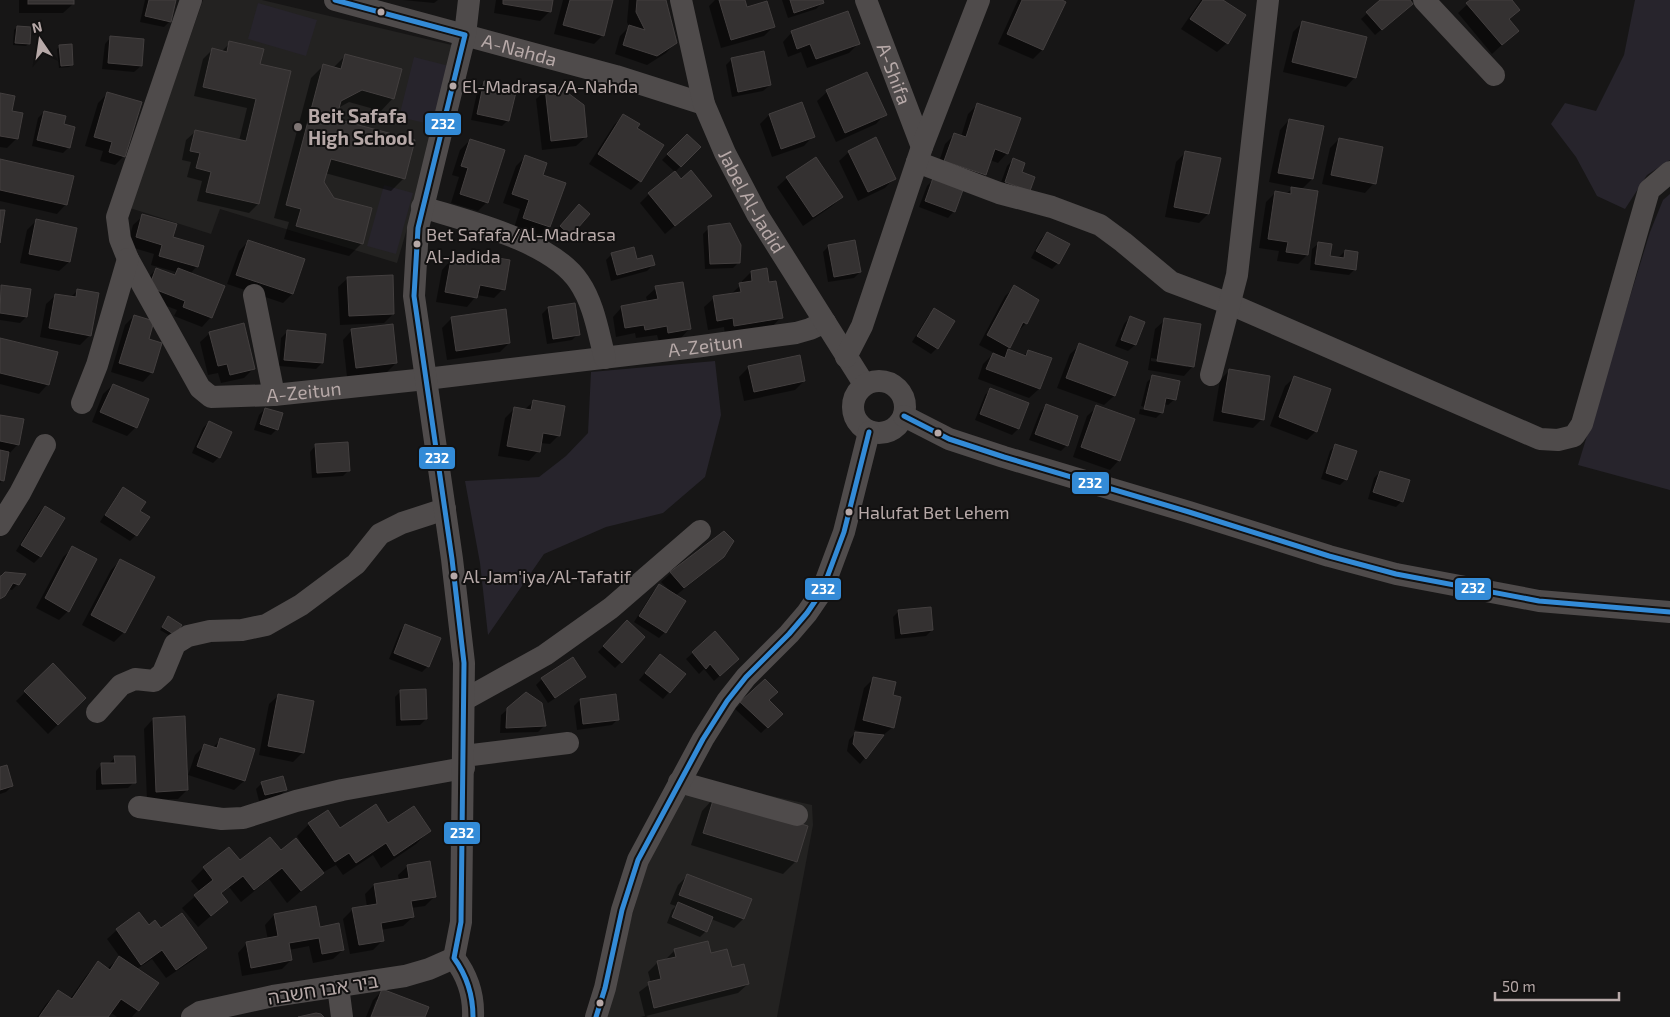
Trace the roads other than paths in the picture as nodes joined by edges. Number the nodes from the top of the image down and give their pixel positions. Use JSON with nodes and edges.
{"nodes":[{"id":1,"x":191,"y":0,"type":"edge"},
{"id":2,"x":335,"y":0,"type":"edge"},
{"id":3,"x":469,"y":0,"type":"edge"},
{"id":4,"x":682,"y":0,"type":"edge"},
{"id":5,"x":866,"y":0,"type":"edge"},
{"id":6,"x":979,"y":0,"type":"edge"},
{"id":7,"x":1268,"y":0,"type":"edge"},
{"id":8,"x":1424,"y":0,"type":"edge"},
{"id":9,"x":465,"y":35,"type":"junction"},
{"id":10,"x":1494,"y":75,"type":"dead end"},
{"id":11,"x":704,"y":104,"type":"junction"},
{"id":12,"x":920,"y":154,"type":"junction"},
{"id":13,"x":1670,"y":172,"type":"edge"},
{"id":14,"x":422,"y":207,"type":"junction"},
{"id":15,"x":128,"y":259,"type":"junction"},
{"id":16,"x":254,"y":295,"type":"dead end"},
{"id":17,"x":1230,"y":304,"type":"junction"},
{"id":18,"x":825,"y":322,"type":"junction"},
{"id":19,"x":846,"y":357,"type":"junction"},
{"id":20,"x":605,"y":358,"type":"junction"},
{"id":21,"x":1211,"y":375,"type":"dead end"},
{"id":22,"x":426,"y":379,"type":"junction"},
{"id":23,"x":864,"y":384,"type":"junction"},
{"id":24,"x":274,"y":395,"type":"junction"},
{"id":25,"x":82,"y":403,"type":"dead end"},
{"id":26,"x":904,"y":416,"type":"junction"},
{"id":27,"x":869,"y":432,"type":"junction"},
{"id":28,"x":44,"y":445,"type":"dead end"},
{"id":29,"x":445,"y":509,"type":"junction"},
{"id":30,"x":0,"y":524,"type":"edge"},
{"id":31,"x":700,"y":531,"type":"dead end"},
{"id":32,"x":1670,"y":612,"type":"edge"},
{"id":33,"x":464,"y":700,"type":"junction"},
{"id":34,"x":97,"y":712,"type":"dead end"},
{"id":35,"x":568,"y":743,"type":"dead end"},
{"id":36,"x":464,"y":762,"type":"junction"},
{"id":37,"x":679,"y":782,"type":"junction"},
{"id":38,"x":138,"y":807,"type":"dead end"},
{"id":39,"x":797,"y":815,"type":"dead end"},
{"id":40,"x":454,"y":958,"type":"junction"},
{"id":41,"x":338,"y":986,"type":"junction"},
{"id":42,"x":192,"y":1017,"type":"edge"},
{"id":43,"x":342,"y":1017,"type":"edge"},
{"id":44,"x":473,"y":1017,"type":"edge"},
{"id":45,"x":596,"y":1017,"type":"edge"}],
"edges":[{"from":1,"to":15,"type":"street","name":"A-Zeitun"},
{"from":2,"to":9,"type":"street","name":"A-Nahda"},
{"from":3,"to":9,"type":"street"},
{"from":4,"to":11,"type":"street","name":"Jabel Al-Jadid"},
{"from":5,"to":12,"type":"street","name":"A-Shifa"},
{"from":6,"to":12,"type":"street"},
{"from":7,"to":17,"type":"street"},
{"from":8,"to":10,"type":"street"},
{"from":9,"to":11,"type":"street","name":"A-Nahda"},
{"from":9,"to":14,"type":"street"},
{"from":11,"to":18,"type":"street","name":"Jabel Al-Jadid"},
{"from":12,"to":17,"type":"street"},
{"from":12,"to":19,"type":"street"},
{"from":13,"to":17,"type":"street"},
{"from":14,"to":20,"type":"street"},
{"from":14,"to":22,"type":"street"},
{"from":15,"to":24,"type":"street","name":"A-Zeitun"},
{"from":15,"to":25,"type":"street"},
{"from":16,"to":24,"type":"street"},
{"from":17,"to":21,"type":"street"},
{"from":18,"to":19,"type":"street","name":"Jabel Al-Jadid"},
{"from":18,"to":20,"type":"street","name":"A-Zeitun"},
{"from":19,"to":23,"type":"street","name":"Jabel Al-Jadid"},
{"from":20,"to":22,"type":"street","name":"A-Zeitun"},
{"from":22,"to":24,"type":"street","name":"A-Zeitun"},
{"from":22,"to":29,"type":"street"},
{"from":23,"to":26,"type":"street"},
{"from":23,"to":27,"type":"street"},
{"from":26,"to":27,"type":"street"},
{"from":26,"to":32,"type":"street"},
{"from":27,"to":37,"type":"street"},
{"from":28,"to":30,"type":"street"},
{"from":29,"to":33,"type":"street"},
{"from":29,"to":34,"type":"street"},
{"from":31,"to":33,"type":"street"},
{"from":33,"to":36,"type":"street"},
{"from":35,"to":36,"type":"street"},
{"from":36,"to":38,"type":"street"},
{"from":36,"to":40,"type":"street"},
{"from":37,"to":39,"type":"street"},
{"from":37,"to":45,"type":"street"},
{"from":40,"to":41,"type":"street","name":"ביר אבו חשבה"},
{"from":40,"to":44,"type":"street"},
{"from":41,"to":42,"type":"street","name":"ביר אבו חשבה"},
{"from":41,"to":43,"type":"street"}]}
